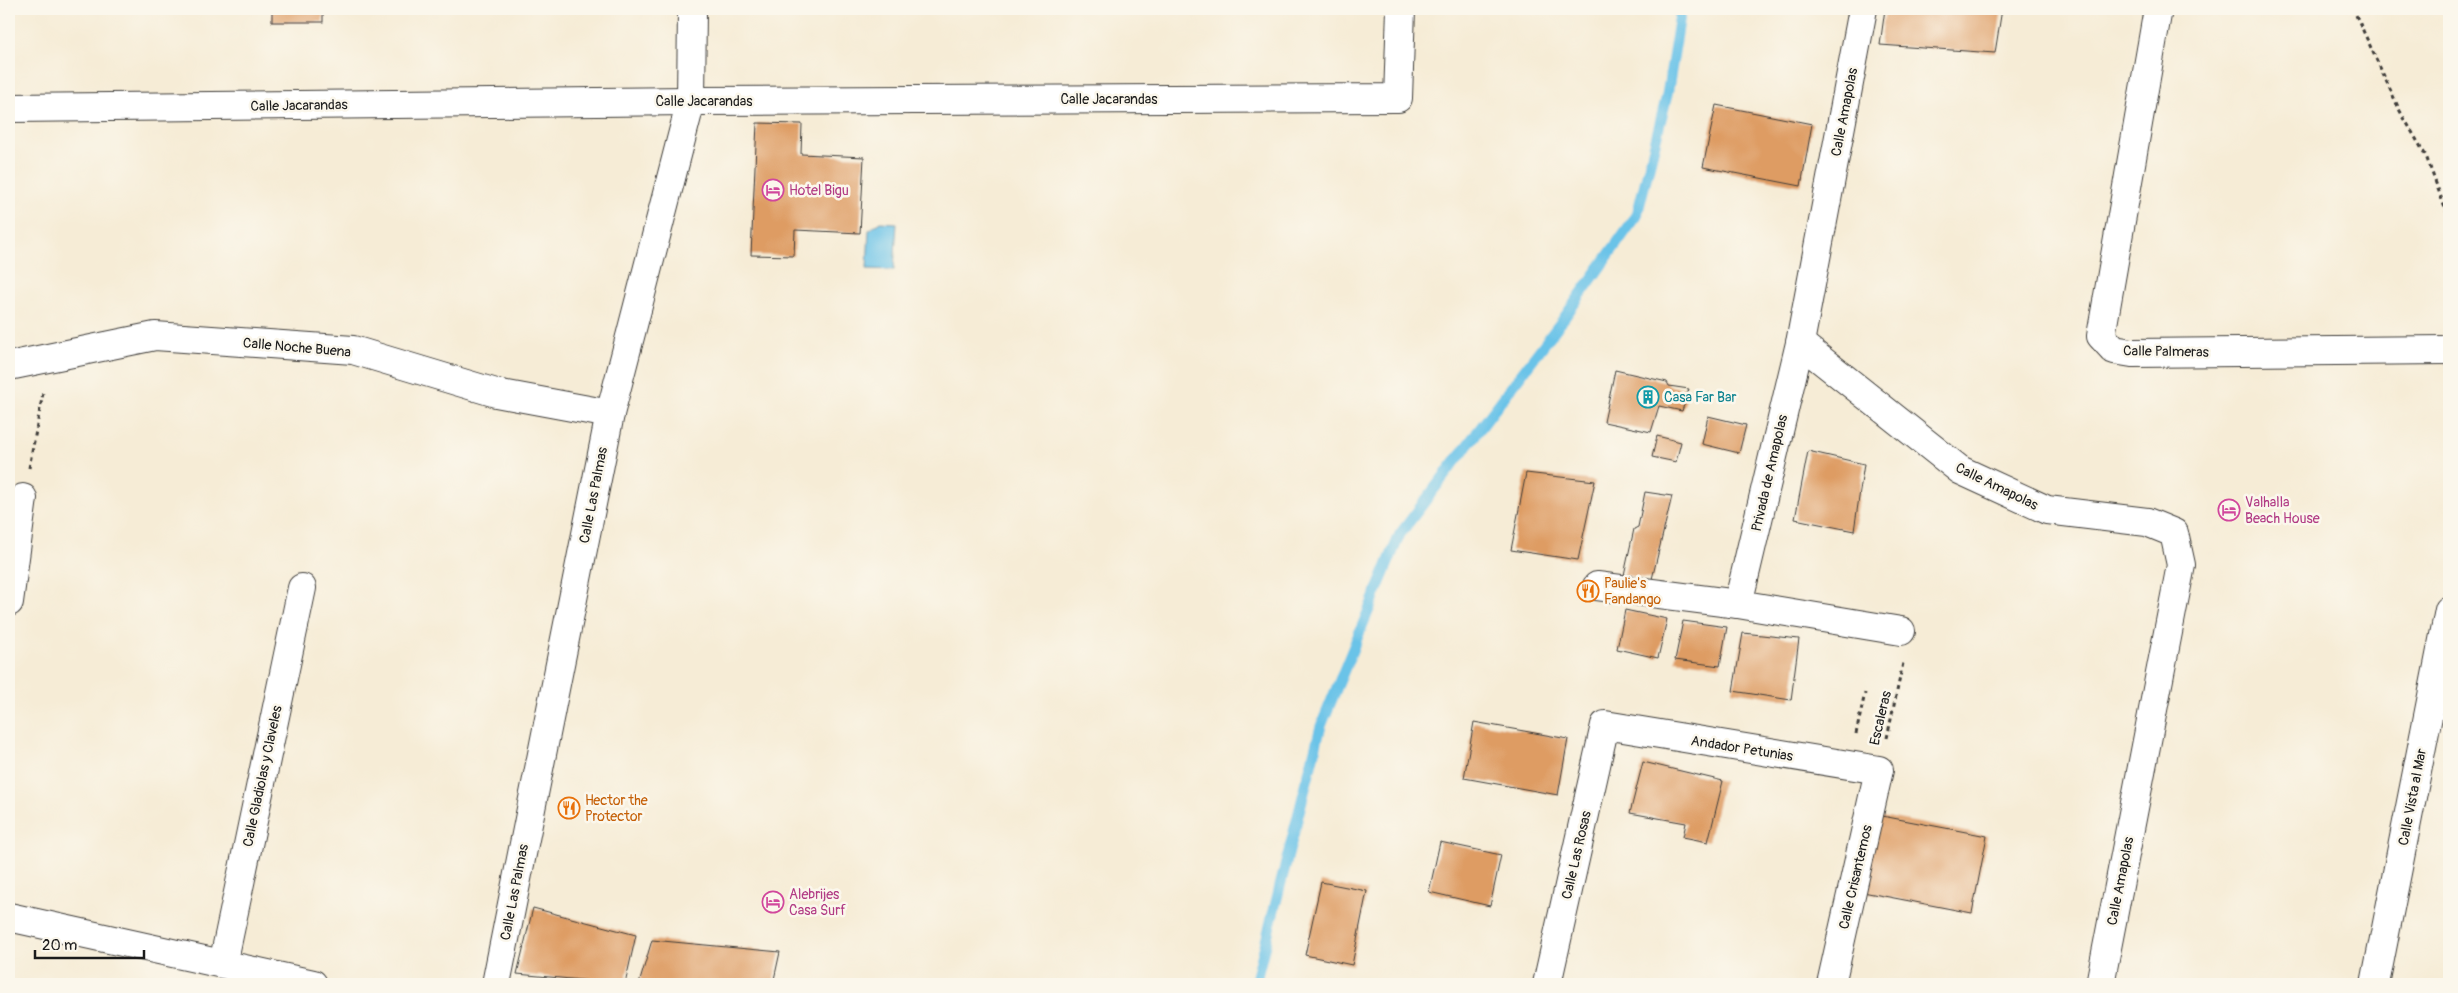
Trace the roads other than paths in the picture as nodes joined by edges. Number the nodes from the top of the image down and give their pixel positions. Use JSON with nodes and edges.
{"nodes":[{"id":1,"x":692,"y":9,"type":"edge"},
{"id":2,"x":1401,"y":9,"type":"edge"},
{"id":3,"x":1863,"y":9,"type":"edge"},
{"id":4,"x":2158,"y":9,"type":"edge"},
{"id":5,"x":691,"y":101,"type":"junction"},
{"id":6,"x":9,"y":108,"type":"edge"},
{"id":7,"x":1800,"y":343,"type":"junction"},
{"id":8,"x":2449,"y":350,"type":"edge"},
{"id":9,"x":9,"y":366,"type":"edge"},
{"id":10,"x":610,"y":414,"type":"junction"},
{"id":11,"x":23,"y":498,"type":"road end"},
{"id":12,"x":1597,"y":586,"type":"dead end"},
{"id":13,"x":302,"y":588,"type":"dead end"},
{"id":14,"x":9,"y":602,"type":"edge"},
{"id":15,"x":1738,"y":604,"type":"junction"},
{"id":16,"x":2449,"y":610,"type":"edge"},
{"id":17,"x":1901,"y":631,"type":"dead end"},
{"id":18,"x":1605,"y":725,"type":"joint"},
{"id":19,"x":1879,"y":770,"type":"joint"},
{"id":20,"x":9,"y":917,"type":"edge"},
{"id":21,"x":223,"y":964,"type":"junction"},
{"id":22,"x":313,"y":984,"type":"edge"},
{"id":23,"x":496,"y":984,"type":"edge"},
{"id":24,"x":1547,"y":984,"type":"edge"},
{"id":25,"x":1831,"y":984,"type":"edge"},
{"id":26,"x":2100,"y":984,"type":"edge"},
{"id":27,"x":2375,"y":984,"type":"edge"}],
"edges":[{"from":1,"to":5,"type":"street","name":"Calle Las Palmas"},
{"from":2,"to":5,"type":"street","name":"Calle Jacarandas"},
{"from":3,"to":7,"type":"street","name":"Calle Amapolas"},
{"from":4,"to":8,"type":"street","name":"Calle Palmeras"},
{"from":5,"to":6,"type":"street","name":"Calle Jacarandas"},
{"from":5,"to":10,"type":"street","name":"Calle Las Palmas"},
{"from":7,"to":15,"type":"street","name":"Privada de Amapolas"},
{"from":7,"to":26,"type":"street","name":"Calle Amapolas"},
{"from":9,"to":10,"type":"street","name":"Calle Noche Buena"},
{"from":10,"to":23,"type":"street","name":"Calle Las Palmas"},
{"from":11,"to":14,"type":"street"},
{"from":12,"to":15,"type":"street"},
{"from":13,"to":21,"type":"street","name":"Calle Gladiolas y Claveles"},
{"from":15,"to":17,"type":"street"},
{"from":16,"to":27,"type":"street","name":"Calle Vista al Mar"},
{"from":18,"to":19,"type":"street","name":"Andador Petunias"},
{"from":18,"to":24,"type":"street","name":"Calle Las Rosas"},
{"from":19,"to":25,"type":"street","name":"Calle Crisantemos"},
{"from":20,"to":21,"type":"street"},
{"from":21,"to":22,"type":"street"}]}
